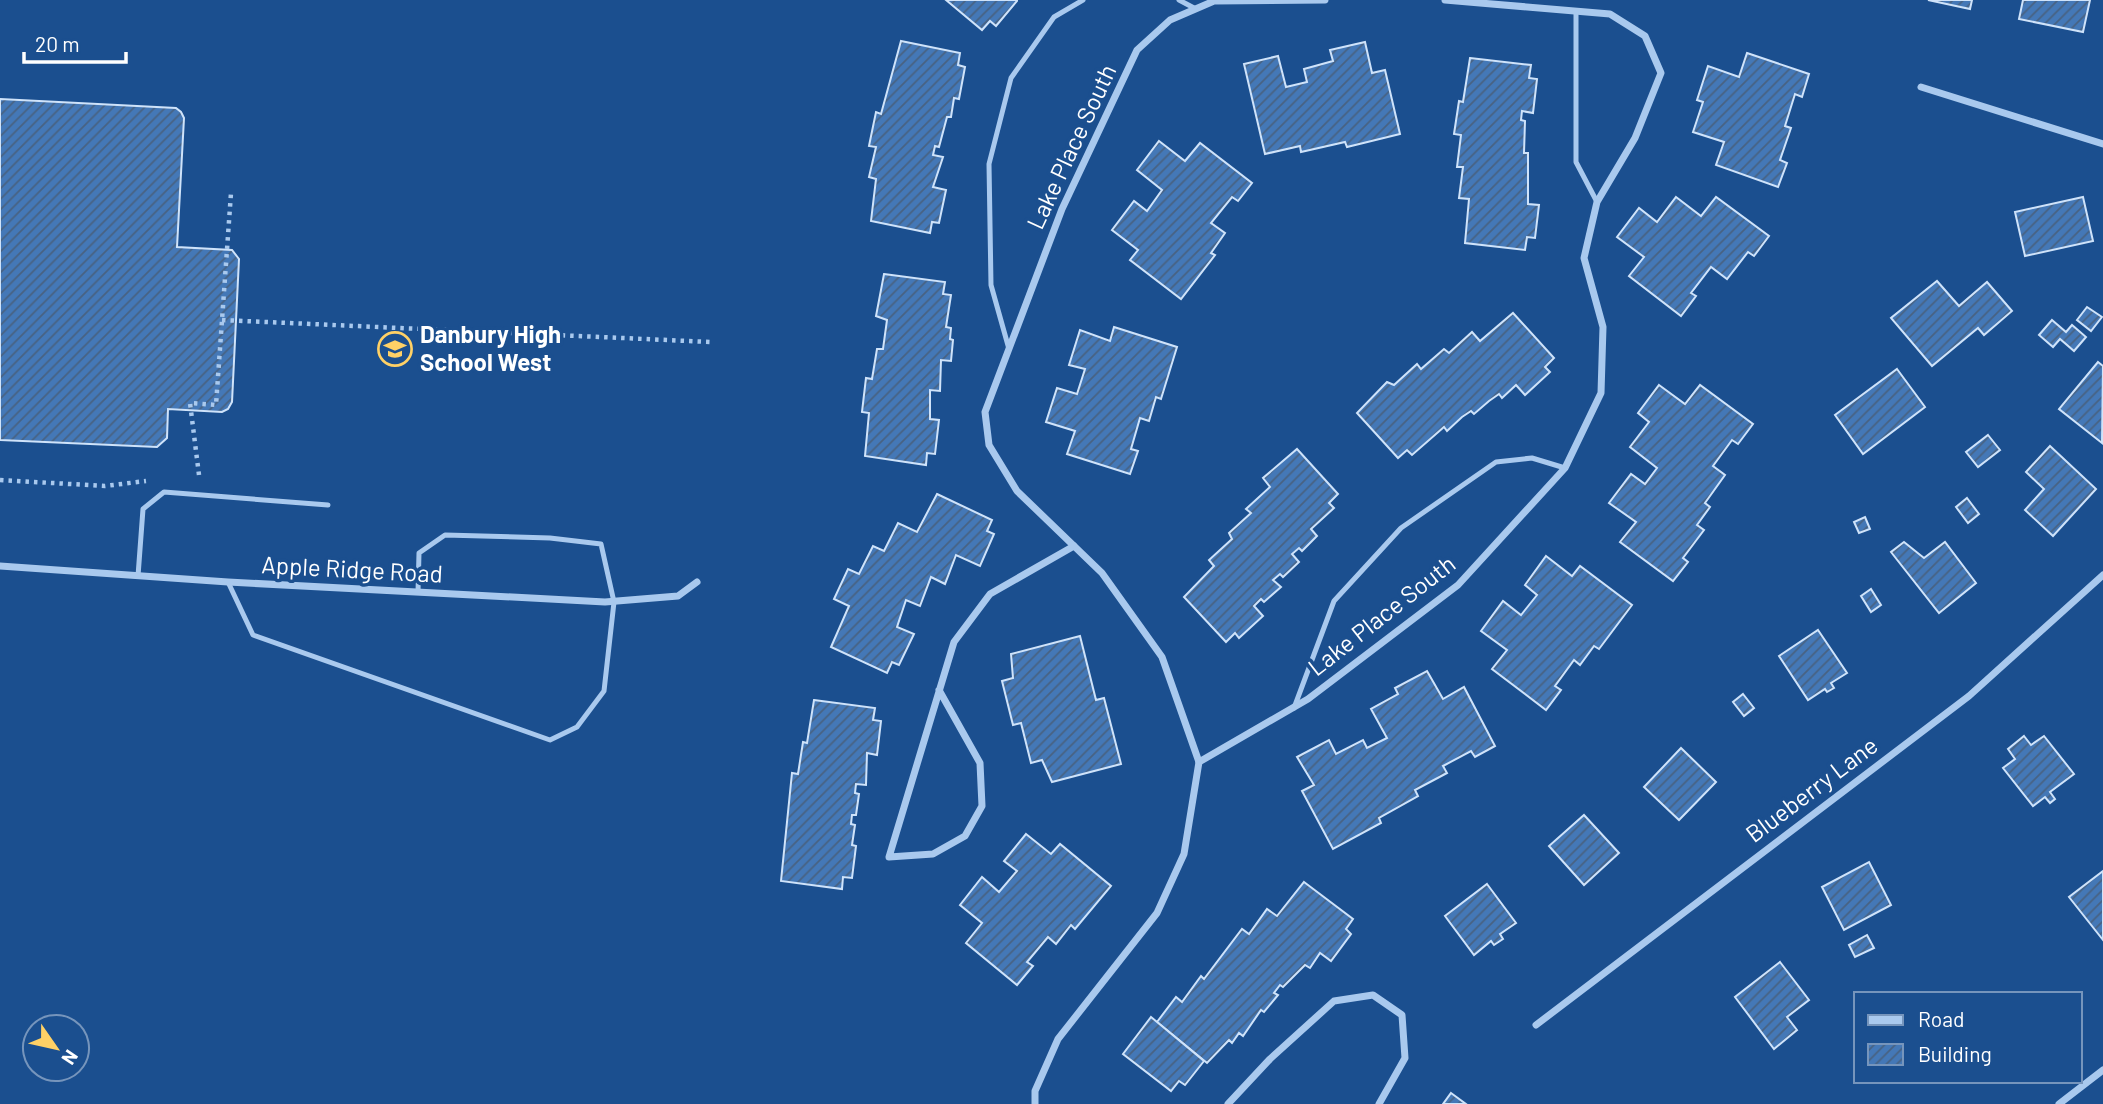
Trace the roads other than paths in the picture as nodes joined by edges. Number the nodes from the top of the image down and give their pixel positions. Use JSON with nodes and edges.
{"nodes":[{"id":1,"x":1083,"y":0,"type":"edge"},
{"id":2,"x":1179,"y":0,"type":"edge"},
{"id":3,"x":1325,"y":0,"type":"edge"},
{"id":4,"x":1445,"y":0,"type":"edge"},
{"id":5,"x":1196,"y":9,"type":"junction"},
{"id":6,"x":1576,"y":11,"type":"junction"},
{"id":7,"x":1921,"y":87,"type":"dead end"},
{"id":8,"x":2103,"y":144,"type":"edge"},
{"id":9,"x":1597,"y":202,"type":"junction"},
{"id":10,"x":1009,"y":349,"type":"junction"},
{"id":11,"x":1565,"y":468,"type":"junction"},
{"id":12,"x":328,"y":505,"type":"dead end"},
{"id":13,"x":1074,"y":546,"type":"junction"},
{"id":14,"x":0,"y":566,"type":"edge"},
{"id":15,"x":2103,"y":575,"type":"edge"},
{"id":16,"x":138,"y":576,"type":"junction"},
{"id":17,"x":228,"y":582,"type":"junction"},
{"id":18,"x":697,"y":582,"type":"dead end"},
{"id":19,"x":418,"y":592,"type":"junction"},
{"id":20,"x":614,"y":602,"type":"junction"},
{"id":21,"x":940,"y":690,"type":"junction"},
{"id":22,"x":1294,"y":708,"type":"junction"},
{"id":23,"x":1199,"y":762,"type":"junction"},
{"id":24,"x":1536,"y":1025,"type":"dead end"},
{"id":25,"x":2103,"y":1070,"type":"edge"},
{"id":26,"x":1035,"y":1104,"type":"edge"},
{"id":27,"x":1228,"y":1104,"type":"edge"},
{"id":28,"x":1379,"y":1104,"type":"edge"},
{"id":29,"x":2059,"y":1104,"type":"edge"}],
"edges":[{"from":1,"to":10,"type":"lane"},
{"from":2,"to":5,"type":"lane"},
{"from":3,"to":5,"type":"street","name":"Lake Place South"},
{"from":4,"to":6,"type":"street","name":"Lake Place South"},
{"from":5,"to":10,"type":"street","name":"Lake Place South"},
{"from":6,"to":9,"type":"lane"},
{"from":6,"to":9,"type":"street","name":"Lake Place South"},
{"from":7,"to":8,"type":"street"},
{"from":9,"to":11,"type":"street","name":"Lake Place South"},
{"from":10,"to":13,"type":"street","name":"Lake Place South"},
{"from":11,"to":22,"type":"street","name":"Lake Place South"},
{"from":11,"to":22,"type":"lane"},
{"from":12,"to":16,"type":"lane"},
{"from":13,"to":21,"type":"street"},
{"from":13,"to":23,"type":"street","name":"Lake Place South"},
{"from":14,"to":16,"type":"street","name":"Apple Ridge Road"},
{"from":15,"to":24,"type":"street","name":"Blueberry Lane"},
{"from":16,"to":17,"type":"street","name":"Apple Ridge Road"},
{"from":17,"to":19,"type":"street","name":"Apple Ridge Road"},
{"from":17,"to":20,"type":"lane"},
{"from":18,"to":20,"type":"street","name":"Apple Ridge Road"},
{"from":19,"to":20,"type":"street","name":"Apple Ridge Road"},
{"from":19,"to":20,"type":"lane"},
{"from":21,"to":21,"type":"street"},
{"from":22,"to":23,"type":"street","name":"Lake Place South"},
{"from":23,"to":26,"type":"street","name":"Lake Place South"},
{"from":25,"to":29,"type":"street"},
{"from":27,"to":28,"type":"street"}]}
